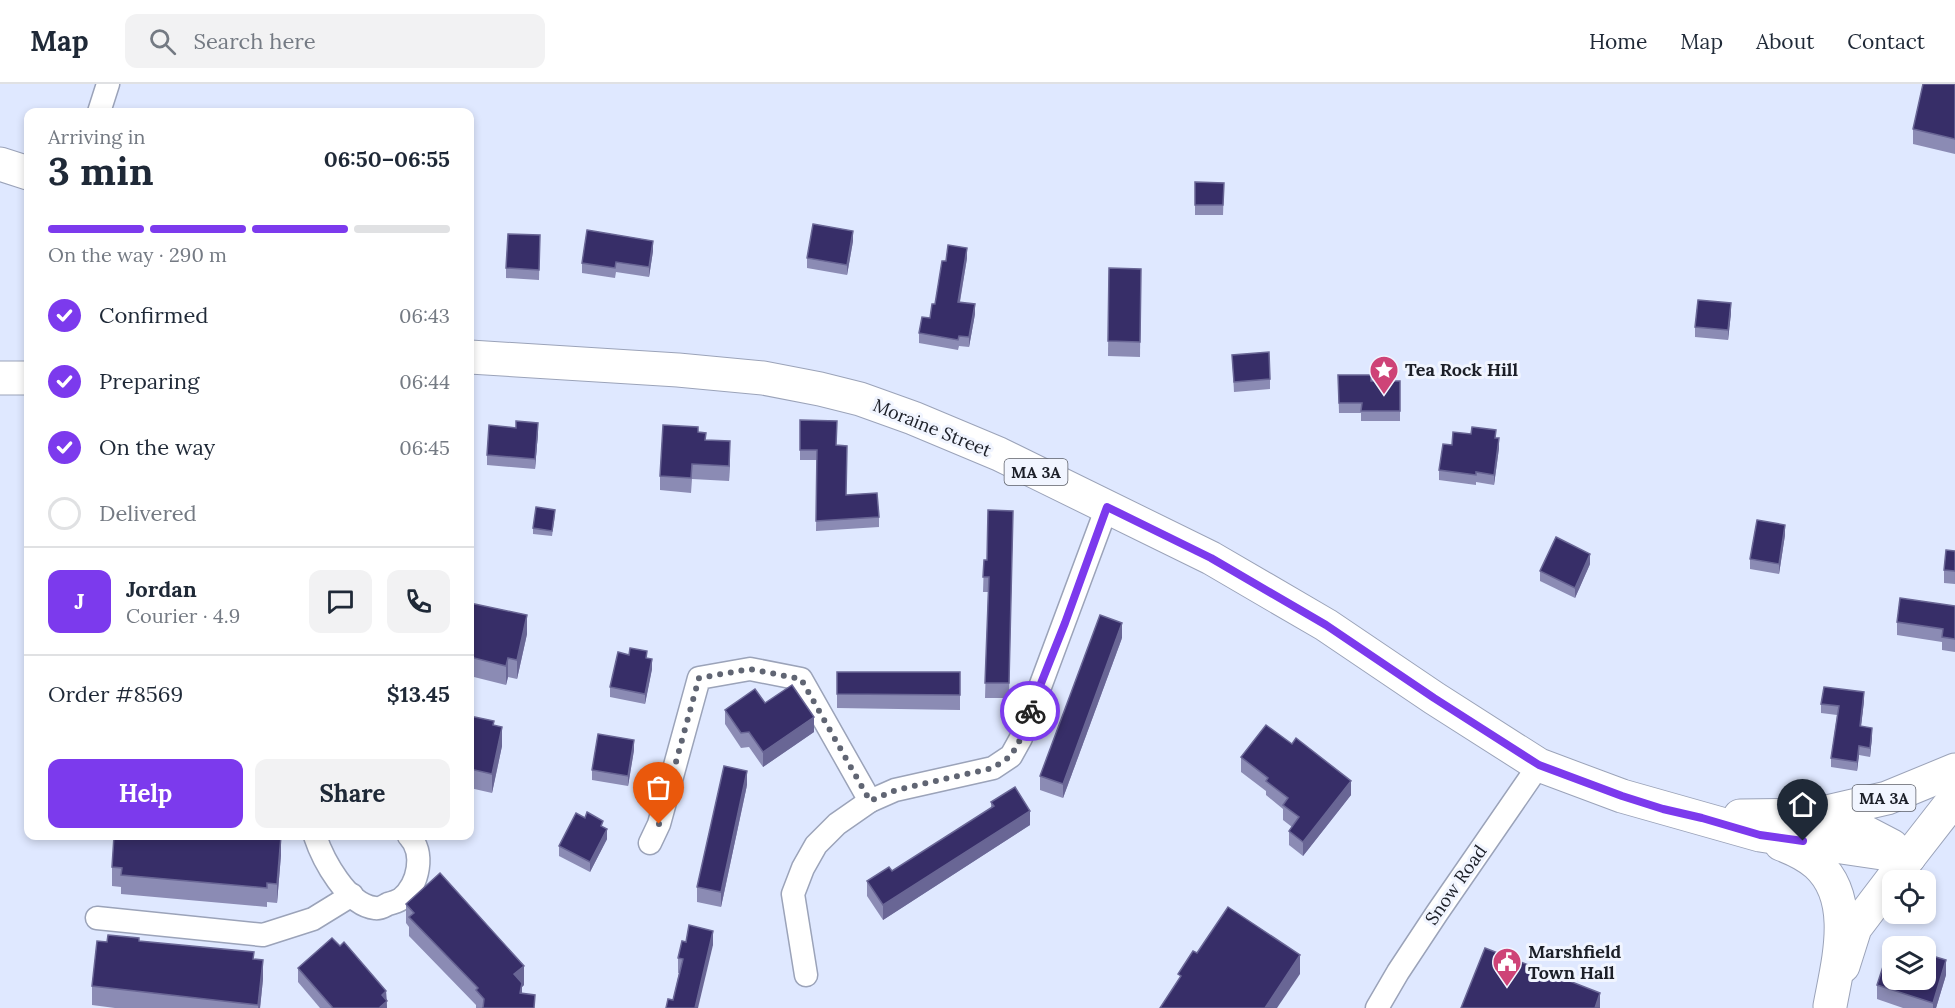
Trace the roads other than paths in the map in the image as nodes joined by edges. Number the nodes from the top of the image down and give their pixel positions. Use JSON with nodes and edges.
{"nodes":[{"id":1,"x":108,"y":84,"type":"edge"},
{"id":2,"x":100,"y":108,"type":"edge"},
{"id":3,"x":0,"y":164,"type":"edge"},
{"id":4,"x":24,"y":172,"type":"edge"},
{"id":5,"x":474,"y":357,"type":"edge"},
{"id":6,"x":0,"y":378,"type":"edge"},
{"id":7,"x":24,"y":378,"type":"edge"},
{"id":8,"x":1107,"y":507,"type":"junction"},
{"id":9,"x":1539,"y":765,"type":"junction"},
{"id":10,"x":1955,"y":770,"type":"edge"},
{"id":11,"x":1955,"y":798,"type":"edge"},
{"id":12,"x":870,"y":801,"type":"junction"},
{"id":13,"x":1810,"y":815,"type":"junction"},
{"id":14,"x":1702,"y":818,"type":"junction"},
{"id":15,"x":1760,"y":835,"type":"junction"},
{"id":16,"x":316,"y":840,"type":"edge"},
{"id":17,"x":411,"y":840,"type":"edge"},
{"id":18,"x":650,"y":843,"type":"dead end"},
{"id":19,"x":1909,"y":856,"type":"junction"},
{"id":20,"x":352,"y":895,"type":"junction"},
{"id":21,"x":97,"y":918,"type":"dead end"},
{"id":22,"x":806,"y":975,"type":"dead end"},
{"id":23,"x":1830,"y":1007,"type":"edge"},
{"id":24,"x":1377,"y":1008,"type":"edge"}],
"edges":[{"from":1,"to":2,"type":"street"},
{"from":3,"to":4,"type":"main road"},
{"from":5,"to":8,"type":"main road","name":"Moraine Street","number":"MA 3A"},
{"from":6,"to":7,"type":"main road"},
{"from":8,"to":9,"type":"main road","name":"Moraine Street","number":"MA 3A"},
{"from":8,"to":12,"type":"street"},
{"from":9,"to":14,"type":"main road","name":"Moraine Street","number":"MA 3A"},
{"from":9,"to":24,"type":"street","name":"Snow Road"},
{"from":10,"to":13,"type":"main road","number":"MA 3A"},
{"from":11,"to":19,"type":"main road","number":"MA 3A"},
{"from":12,"to":18,"type":"street"},
{"from":12,"to":22,"type":"street"},
{"from":13,"to":14,"type":"main road","name":"Moraine Street","number":"MA 3A"},
{"from":13,"to":19,"type":"main road","name":"Moraine Street","number":"MA 3A"},
{"from":14,"to":15,"type":"main road","name":"Moraine Street","number":"MA 3A"},
{"from":15,"to":19,"type":"main road","name":"Moraine Street","number":"MA 3A"},
{"from":15,"to":23,"type":"main road"},
{"from":16,"to":20,"type":"street"},
{"from":17,"to":20,"type":"street"},
{"from":19,"to":23,"type":"main road"},
{"from":20,"to":21,"type":"street"}]}
